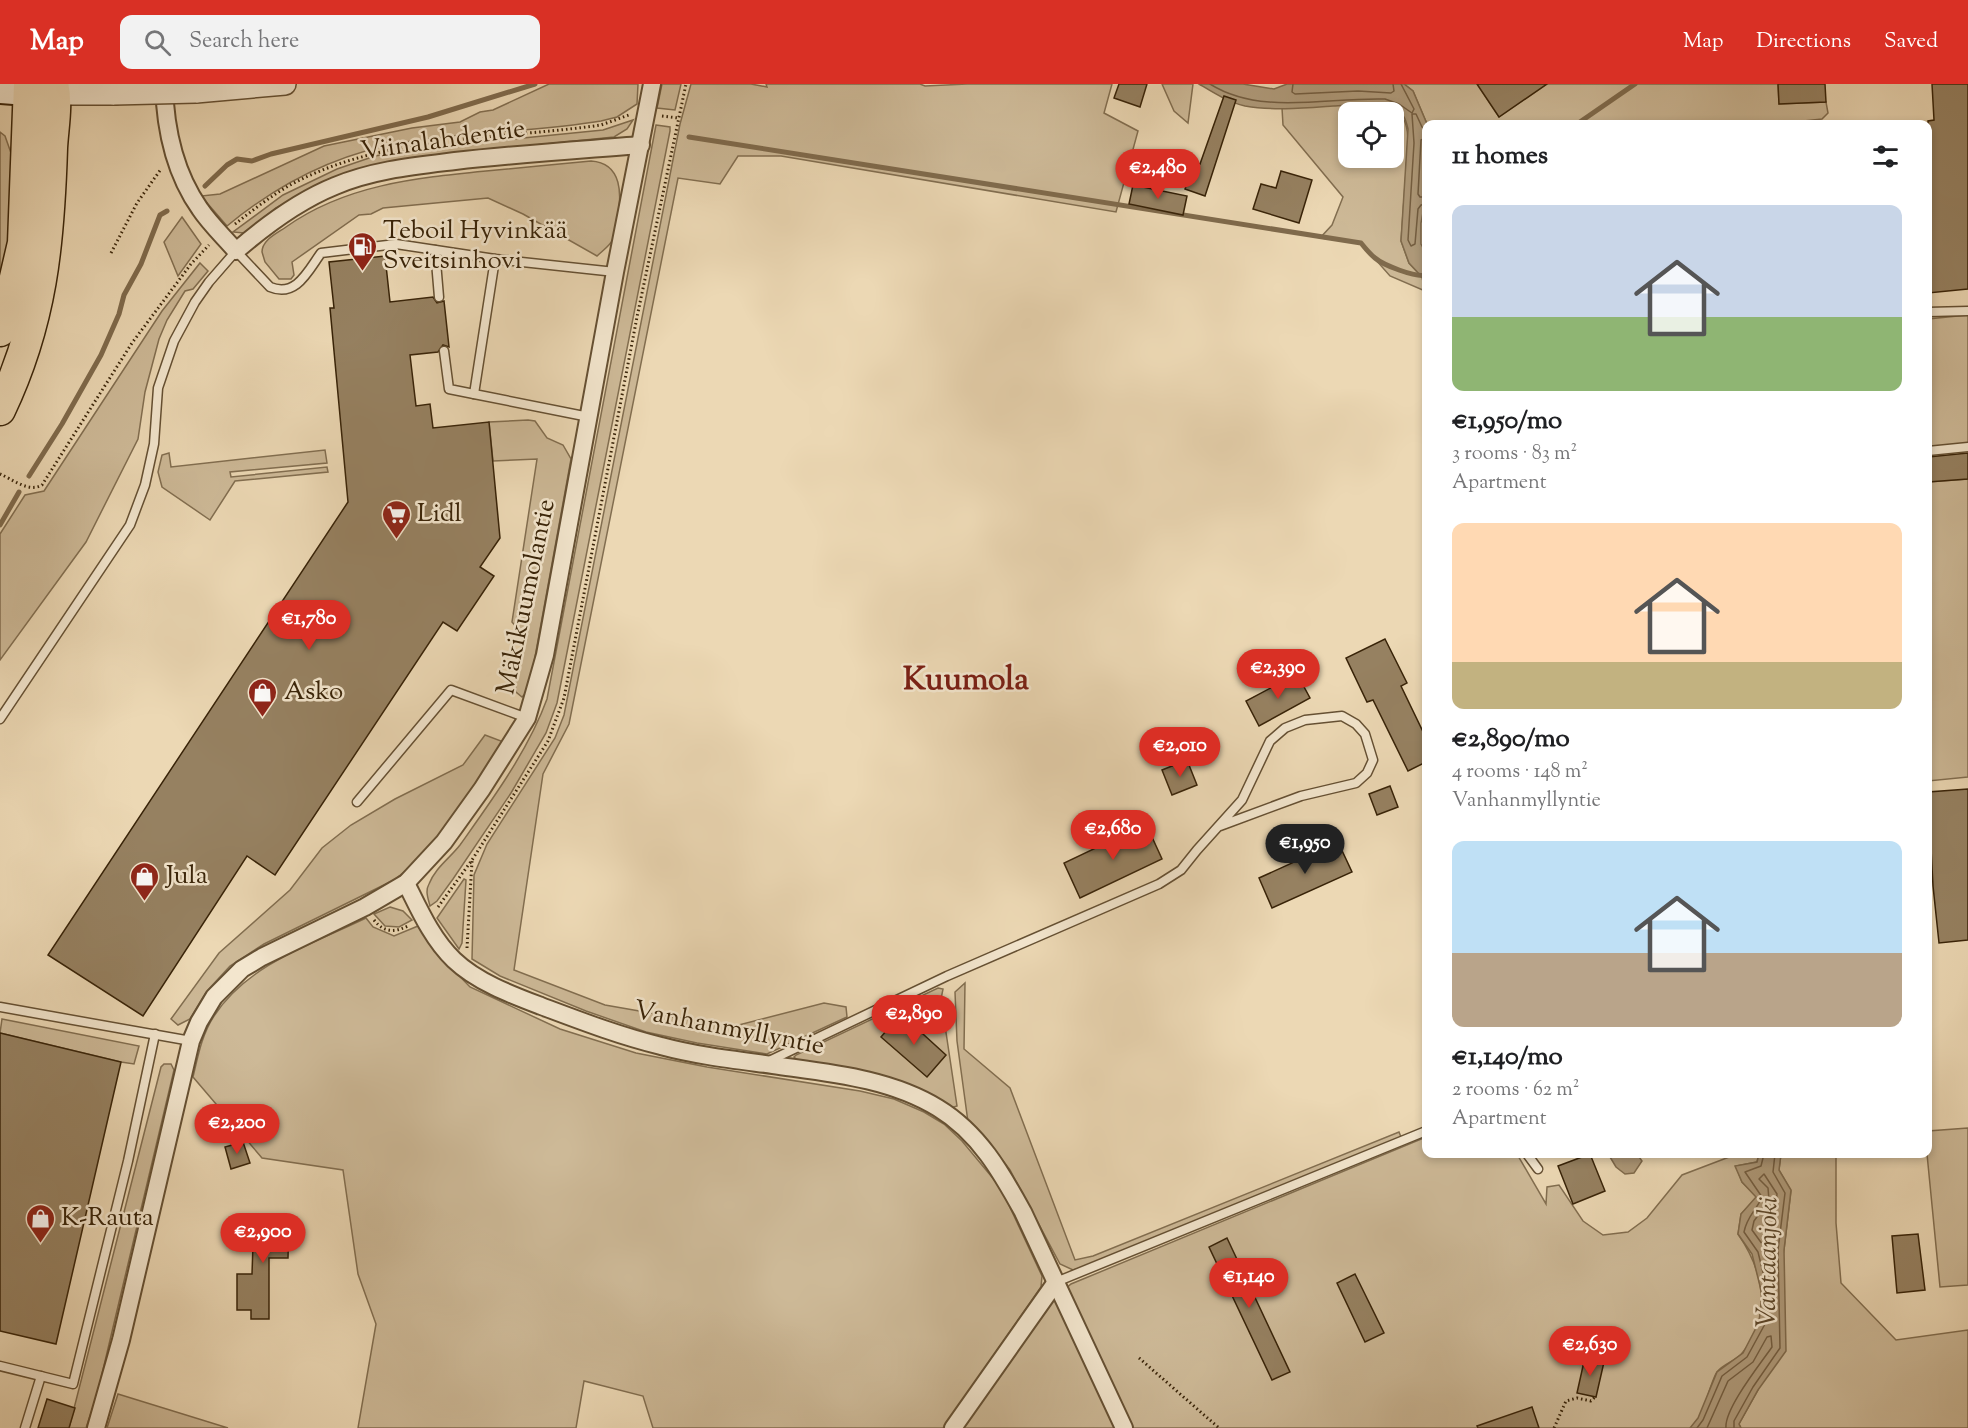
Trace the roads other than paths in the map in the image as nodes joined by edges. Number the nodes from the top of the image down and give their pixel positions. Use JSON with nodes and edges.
{"nodes":[{"id":1,"x":164,"y":84,"type":"edge"},
{"id":2,"x":285,"y":84,"type":"edge"},
{"id":3,"x":652,"y":84,"type":"edge"},
{"id":4,"x":33,"y":90,"type":"edge"},
{"id":5,"x":641,"y":145,"type":"junction"},
{"id":6,"x":435,"y":250,"type":"junction"},
{"id":7,"x":236,"y":251,"type":"junction"},
{"id":8,"x":495,"y":259,"type":"junction"},
{"id":9,"x":615,"y":272,"type":"junction"},
{"id":10,"x":439,"y":297,"type":"dead end"},
{"id":11,"x":1968,"y":311,"type":"edge"},
{"id":12,"x":1932,"y":312,"type":"edge"},
{"id":13,"x":0,"y":331,"type":"edge"},
{"id":14,"x":444,"y":351,"type":"dead end"},
{"id":15,"x":474,"y":394,"type":"junction"},
{"id":16,"x":0,"y":410,"type":"edge"},
{"id":17,"x":590,"y":417,"type":"junction"},
{"id":18,"x":1968,"y":447,"type":"edge"},
{"id":19,"x":1932,"y":451,"type":"edge"},
{"id":20,"x":527,"y":718,"type":"junction"},
{"id":21,"x":0,"y":719,"type":"edge"},
{"id":22,"x":357,"y":801,"type":"dead end"},
{"id":23,"x":1220,"y":826,"type":"junction"},
{"id":24,"x":406,"y":883,"type":"junction"},
{"id":25,"x":0,"y":1007,"type":"edge"},
{"id":26,"x":155,"y":1034,"type":"junction"},
{"id":27,"x":191,"y":1041,"type":"junction"},
{"id":28,"x":764,"y":1064,"type":"junction"},
{"id":29,"x":1422,"y":1133,"type":"edge"},
{"id":30,"x":1530,"y":1158,"type":"edge"},
{"id":31,"x":1538,"y":1169,"type":"dead end"},
{"id":32,"x":1056,"y":1282,"type":"junction"},
{"id":33,"x":0,"y":1366,"type":"edge"},
{"id":34,"x":41,"y":1376,"type":"junction"},
{"id":35,"x":25,"y":1428,"type":"edge"},
{"id":36,"x":96,"y":1428,"type":"edge"},
{"id":37,"x":953,"y":1428,"type":"edge"},
{"id":38,"x":1124,"y":1428,"type":"edge"}],
"edges":[{"from":1,"to":7,"type":"street"},
{"from":2,"to":4,"type":"street","bridge":true},
{"from":3,"to":5,"type":"street","name":"Mäkikuumolantie"},
{"from":4,"to":13,"type":"highway"},
{"from":4,"to":16,"type":"highway"},
{"from":5,"to":7,"type":"street","name":"Viinalahdentie"},
{"from":5,"to":9,"type":"street","name":"Mäkikuumolantie"},
{"from":6,"to":7,"type":"lane"},
{"from":6,"to":8,"type":"lane"},
{"from":6,"to":10,"type":"lane"},
{"from":7,"to":21,"type":"lane"},
{"from":8,"to":9,"type":"lane"},
{"from":8,"to":15,"type":"lane"},
{"from":9,"to":17,"type":"street","name":"Mäkikuumolantie"},
{"from":11,"to":12,"type":"lane"},
{"from":14,"to":15,"type":"lane"},
{"from":15,"to":17,"type":"lane"},
{"from":17,"to":20,"type":"street","name":"Mäkikuumolantie"},
{"from":18,"to":19,"type":"lane"},
{"from":20,"to":22,"type":"lane"},
{"from":20,"to":24,"type":"street","name":"Mäkikuumolantie"},
{"from":23,"to":23,"type":"lane"},
{"from":23,"to":28,"type":"lane"},
{"from":24,"to":27,"type":"street","name":"Mäkikuumolantie"},
{"from":24,"to":28,"type":"street","name":"Vanhanmyllyntie"},
{"from":25,"to":26,"type":"lane"},
{"from":26,"to":27,"type":"lane"},
{"from":26,"to":34,"type":"lane"},
{"from":27,"to":36,"type":"street","name":"Mäkikuumolantie"},
{"from":28,"to":32,"type":"street","name":"Vanhanmyllyntie"},
{"from":29,"to":32,"type":"lane"},
{"from":30,"to":31,"type":"lane"},
{"from":32,"to":37,"type":"street"},
{"from":32,"to":38,"type":"street","name":"Vanhanmyllyntie"},
{"from":33,"to":34,"type":"lane"},
{"from":34,"to":35,"type":"lane"}]}
